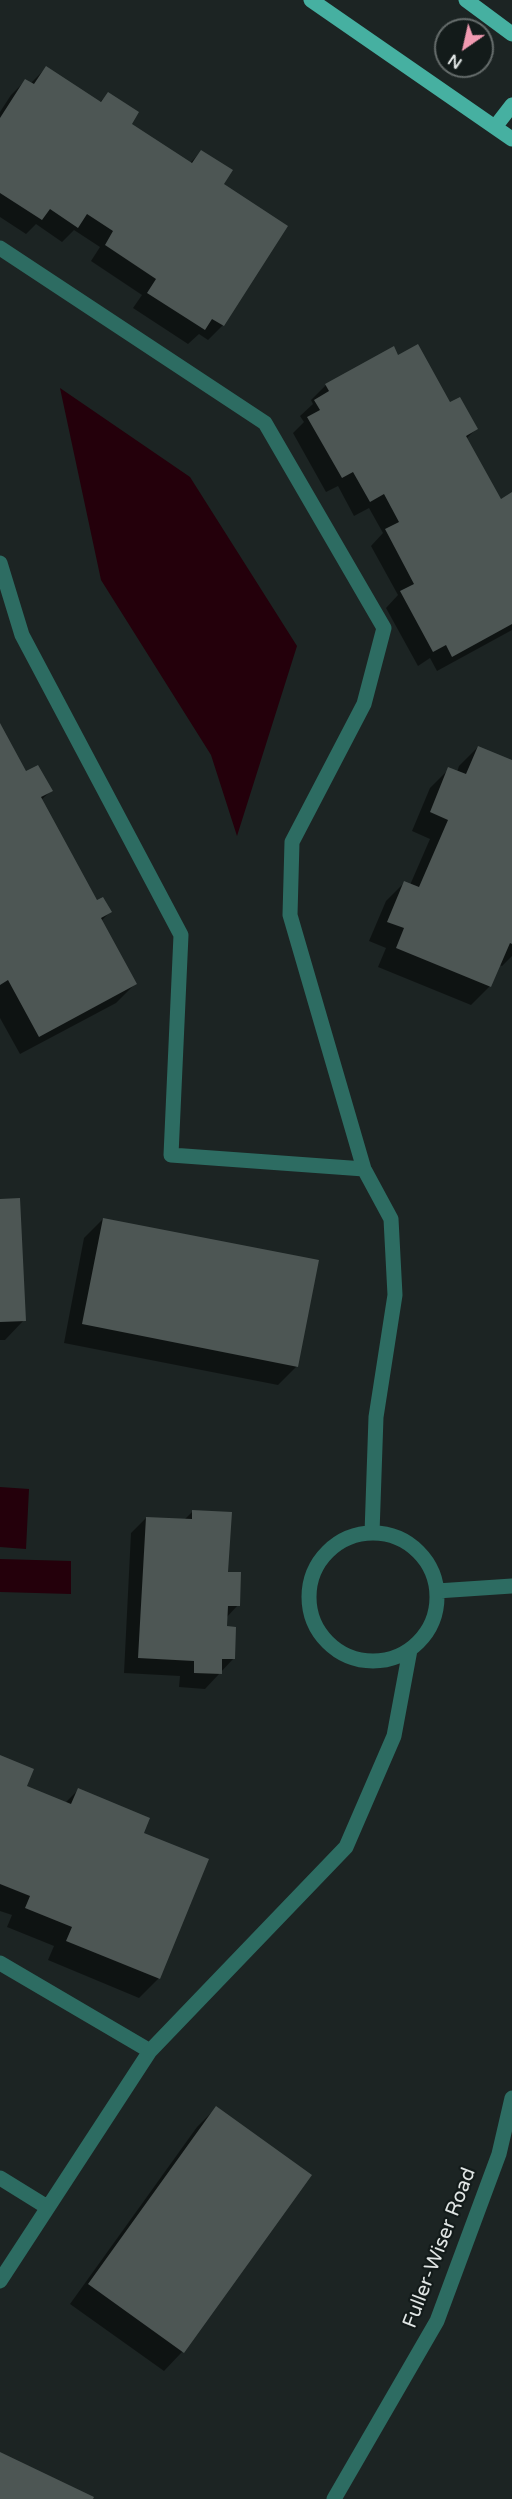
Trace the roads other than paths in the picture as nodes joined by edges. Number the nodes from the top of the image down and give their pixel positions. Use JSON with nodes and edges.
{"nodes":[{"id":1,"x":311,"y":0,"type":"edge"},
{"id":2,"x":465,"y":0,"type":"edge"},
{"id":3,"x":512,"y":34,"type":"edge"},
{"id":4,"x":512,"y":105,"type":"edge"},
{"id":5,"x":495,"y":127,"type":"junction"},
{"id":6,"x":512,"y":139,"type":"edge"},
{"id":7,"x":0,"y":248,"type":"edge"},
{"id":8,"x":0,"y":563,"type":"edge"},
{"id":9,"x":364,"y":1170,"type":"junction"},
{"id":10,"x":372,"y":1533,"type":"junction"},
{"id":11,"x":512,"y":1586,"type":"edge"},
{"id":12,"x":437,"y":1592,"type":"junction"},
{"id":13,"x":410,"y":1650,"type":"junction"},
{"id":14,"x":0,"y":1963,"type":"edge"},
{"id":15,"x":150,"y":2052,"type":"junction"},
{"id":16,"x":512,"y":2098,"type":"edge"},
{"id":17,"x":0,"y":2178,"type":"edge"},
{"id":18,"x":47,"y":2207,"type":"junction"},
{"id":19,"x":0,"y":2281,"type":"edge"},
{"id":20,"x":334,"y":2499,"type":"edge"}],
"edges":[{"from":1,"to":5,"type":"main road"},
{"from":2,"to":3,"type":"main road"},
{"from":4,"to":5,"type":"main road"},
{"from":5,"to":6,"type":"main road"},
{"from":7,"to":9,"type":"street"},
{"from":8,"to":9,"type":"street"},
{"from":9,"to":10,"type":"street"},
{"from":10,"to":12,"type":"street"},
{"from":10,"to":13,"type":"street"},
{"from":11,"to":12,"type":"street"},
{"from":12,"to":13,"type":"street"},
{"from":13,"to":15,"type":"street"},
{"from":14,"to":15,"type":"street"},
{"from":15,"to":18,"type":"street"},
{"from":16,"to":20,"type":"street","name":"Fuller-Wiser Road"},
{"from":17,"to":18,"type":"street"},
{"from":18,"to":19,"type":"street"}]}
